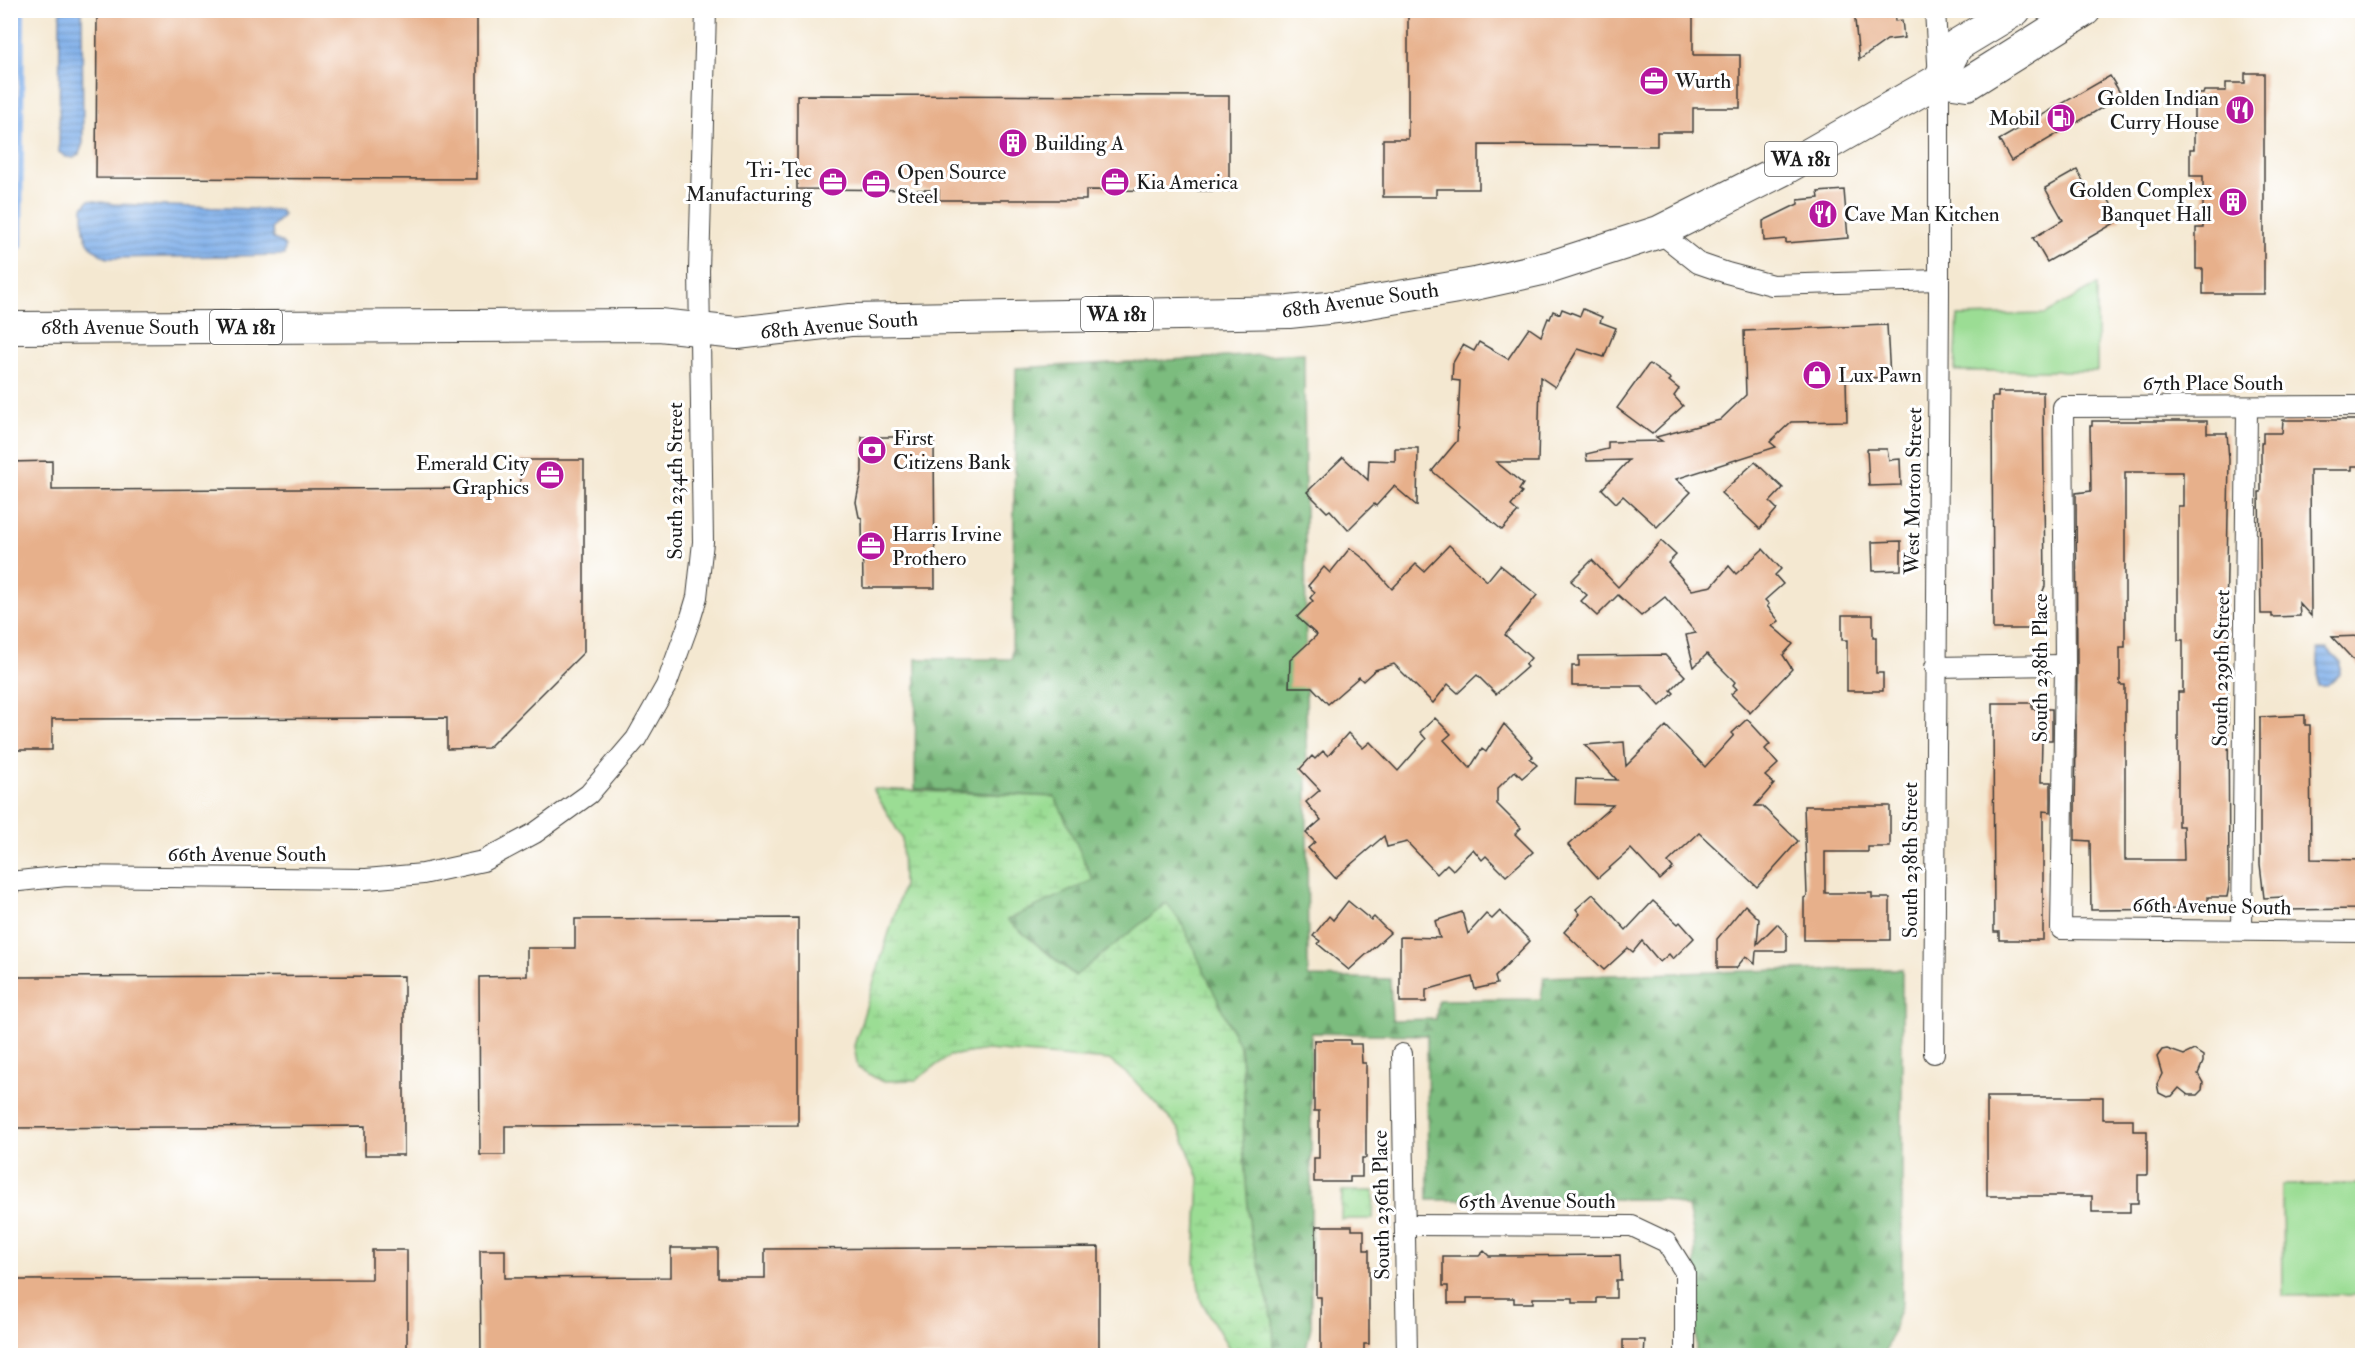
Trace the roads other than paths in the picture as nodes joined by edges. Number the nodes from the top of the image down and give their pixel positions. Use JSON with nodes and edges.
{"nodes":[{"id":1,"x":706,"y":10,"type":"edge"},
{"id":2,"x":1935,"y":10,"type":"edge"},
{"id":3,"x":2016,"y":10,"type":"edge"},
{"id":4,"x":2085,"y":10,"type":"edge"},
{"id":5,"x":1939,"y":80,"type":"junction"},
{"id":6,"x":1659,"y":231,"type":"junction"},
{"id":7,"x":1939,"y":280,"type":"junction"},
{"id":8,"x":10,"y":328,"type":"edge"},
{"id":9,"x":699,"y":329,"type":"junction"},
{"id":10,"x":2362,"y":406,"type":"edge"},
{"id":11,"x":2063,"y":407,"type":"joint"},
{"id":12,"x":2247,"y":407,"type":"junction"},
{"id":13,"x":2066,"y":666,"type":"junction"},
{"id":14,"x":1935,"y":667,"type":"junction"},
{"id":15,"x":483,"y":861,"type":"joint"},
{"id":16,"x":10,"y":882,"type":"edge"},
{"id":17,"x":2061,"y":929,"type":"joint"},
{"id":18,"x":2242,"y":930,"type":"junction"},
{"id":19,"x":2362,"y":932,"type":"edge"},
{"id":20,"x":1934,"y":1053,"type":"dead end"},
{"id":21,"x":1402,"y":1054,"type":"dead end"},
{"id":22,"x":1405,"y":1225,"type":"junction"},
{"id":23,"x":1407,"y":1356,"type":"edge"},
{"id":24,"x":1685,"y":1356,"type":"edge"}],
"edges":[{"from":1,"to":9,"type":"street","name":"South 234th Street"},
{"from":2,"to":5,"type":"street"},
{"from":3,"to":5,"type":"main road"},
{"from":4,"to":5,"type":"main road"},
{"from":5,"to":6,"type":"main road","number":"WA 181"},
{"from":5,"to":7,"type":"street"},
{"from":6,"to":7,"type":"street"},
{"from":6,"to":9,"type":"main road","name":"68th Avenue South","number":"WA 181"},
{"from":7,"to":14,"type":"street","name":"West Morton Street"},
{"from":8,"to":9,"type":"main road","name":"68th Avenue South","number":"WA 181"},
{"from":9,"to":15,"type":"street","name":"South 234th Street"},
{"from":10,"to":12,"type":"street","name":"67th Place South"},
{"from":11,"to":12,"type":"street","name":"67th Place South"},
{"from":11,"to":13,"type":"street","name":"South 238th Place"},
{"from":12,"to":18,"type":"street","name":"South 239th Street"},
{"from":13,"to":14,"type":"street"},
{"from":13,"to":17,"type":"street","name":"South 238th Place"},
{"from":14,"to":20,"type":"street","name":"South 238th Street"},
{"from":15,"to":16,"type":"street","name":"66th Avenue South"},
{"from":17,"to":18,"type":"street","name":"66th Avenue South"},
{"from":18,"to":19,"type":"street","name":"66th Avenue South"},
{"from":21,"to":22,"type":"street","name":"South 236th Place"},
{"from":22,"to":23,"type":"street","name":"South 236th Place"},
{"from":22,"to":24,"type":"street","name":"65th Avenue South"}]}
